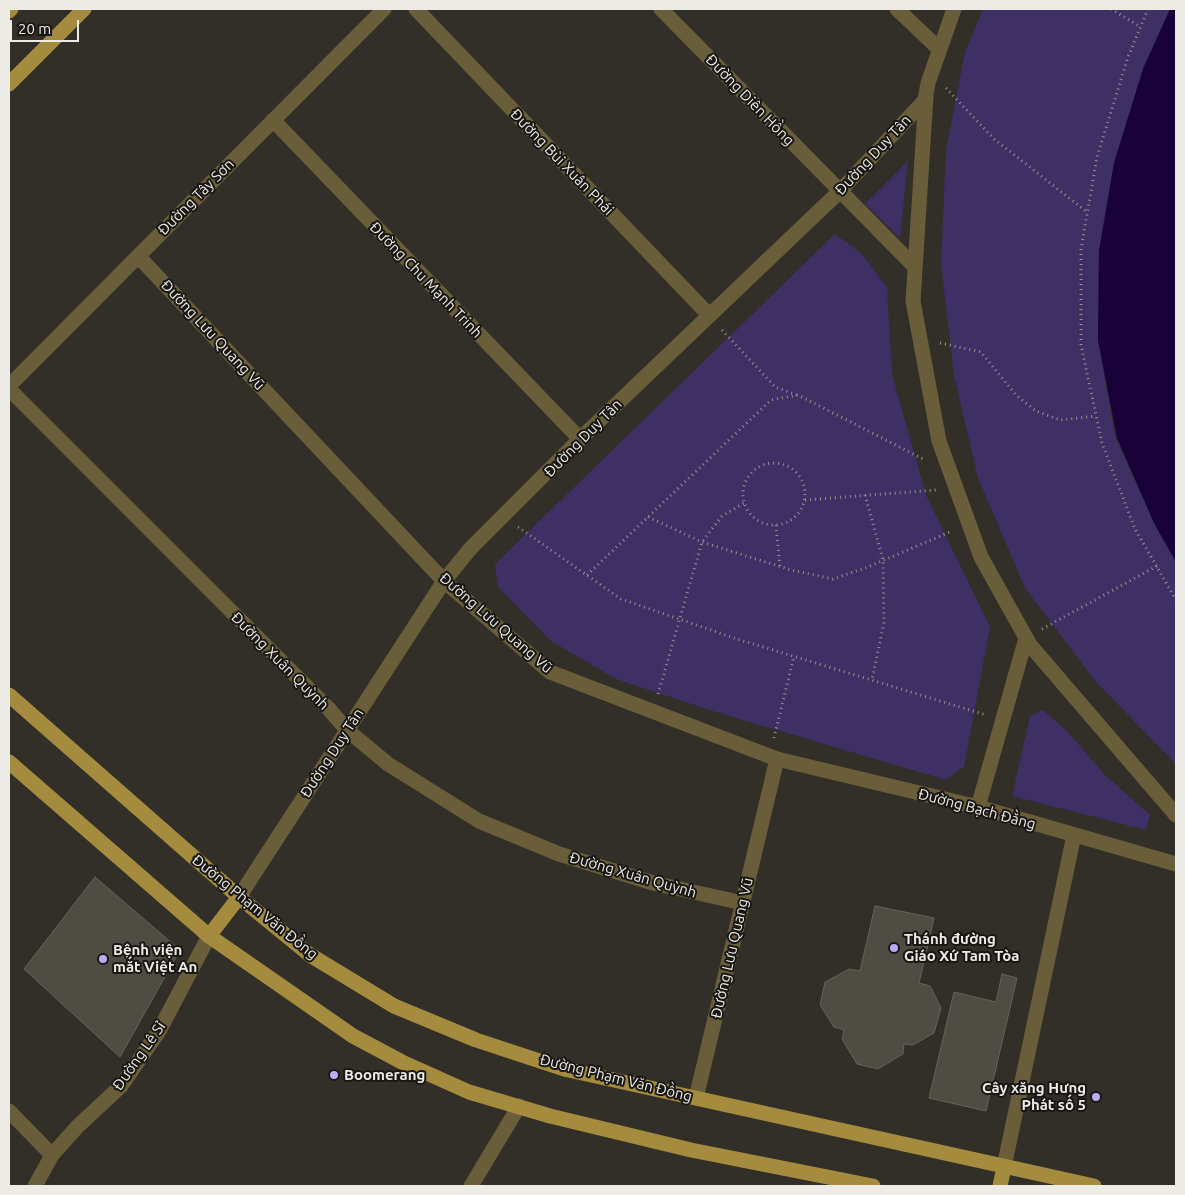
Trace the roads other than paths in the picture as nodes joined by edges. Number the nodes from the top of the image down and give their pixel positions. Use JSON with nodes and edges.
{"nodes":[{"id":1,"x":84,"y":9,"type":"edge"},
{"id":2,"x":384,"y":9,"type":"edge"},
{"id":3,"x":416,"y":9,"type":"edge"},
{"id":4,"x":661,"y":9,"type":"edge"},
{"id":5,"x":897,"y":9,"type":"edge"},
{"id":6,"x":954,"y":9,"type":"edge"},
{"id":7,"x":939,"y":49,"type":"junction"},
{"id":8,"x":9,"y":84,"type":"edge"},
{"id":9,"x":926,"y":92,"type":"junction"},
{"id":10,"x":273,"y":120,"type":"junction"},
{"id":11,"x":840,"y":191,"type":"junction"},
{"id":12,"x":138,"y":256,"type":"junction"},
{"id":13,"x":915,"y":267,"type":"junction"},
{"id":14,"x":708,"y":316,"type":"junction"},
{"id":15,"x":9,"y":388,"type":"edge"},
{"id":16,"x":580,"y":439,"type":"junction"},
{"id":17,"x":444,"y":581,"type":"junction"},
{"id":18,"x":1026,"y":638,"type":"junction"},
{"id":19,"x":9,"y":695,"type":"edge"},
{"id":20,"x":347,"y":730,"type":"junction"},
{"id":21,"x":773,"y":758,"type":"junction"},
{"id":22,"x":9,"y":762,"type":"edge"},
{"id":23,"x":978,"y":807,"type":"junction"},
{"id":24,"x":1176,"y":815,"type":"edge"},
{"id":25,"x":1074,"y":834,"type":"junction"},
{"id":26,"x":1176,"y":864,"type":"edge"},
{"id":27,"x":239,"y":897,"type":"junction"},
{"id":28,"x":743,"y":902,"type":"junction"},
{"id":29,"x":209,"y":936,"type":"junction"},
{"id":30,"x":696,"y":1098,"type":"junction"},
{"id":31,"x":519,"y":1106,"type":"junction"},
{"id":32,"x":9,"y":1111,"type":"edge"},
{"id":33,"x":52,"y":1155,"type":"junction"},
{"id":34,"x":1004,"y":1167,"type":"junction"},
{"id":35,"x":35,"y":1186,"type":"edge"},
{"id":36,"x":471,"y":1186,"type":"edge"},
{"id":37,"x":873,"y":1186,"type":"edge"},
{"id":38,"x":1000,"y":1186,"type":"edge"},
{"id":39,"x":1088,"y":1186,"type":"edge"}],
"edges":[{"from":1,"to":8,"type":"main road"},
{"from":2,"to":10,"type":"street","name":"Đường Tây Sơn"},
{"from":3,"to":14,"type":"street","name":"Đường Bùi Xuân Phái"},
{"from":4,"to":11,"type":"street","name":"Đường Diên Hồng"},
{"from":5,"to":7,"type":"street"},
{"from":6,"to":7,"type":"street","name":"Đường Duy Tân"},
{"from":7,"to":9,"type":"street","name":"Đường Duy Tân"},
{"from":9,"to":11,"type":"street","name":"Đường Duy Tân"},
{"from":9,"to":13,"type":"street"},
{"from":10,"to":12,"type":"street","name":"Đường Tây Sơn"},
{"from":10,"to":16,"type":"street","name":"Đường Chu Mạnh Trinh"},
{"from":11,"to":13,"type":"street","name":"Đường Diên Hồng"},
{"from":11,"to":14,"type":"street","name":"Đường Duy Tân"},
{"from":12,"to":15,"type":"street","name":"Đường Tây Sơn"},
{"from":12,"to":17,"type":"street","name":"Đường Lưu Quang Vũ"},
{"from":13,"to":18,"type":"street"},
{"from":14,"to":16,"type":"street","name":"Đường Duy Tân"},
{"from":15,"to":20,"type":"street","name":"Đường Xuân Quỳnh"},
{"from":16,"to":17,"type":"street","name":"Đường Duy Tân"},
{"from":17,"to":20,"type":"street","name":"Đường Duy Tân"},
{"from":17,"to":21,"type":"street","name":"Đường Lưu Quang Vũ"},
{"from":18,"to":23,"type":"street"},
{"from":18,"to":24,"type":"street"},
{"from":19,"to":27,"type":"main road","name":"Đường Phạm Văn Đồng"},
{"from":20,"to":27,"type":"street","name":"Đường Duy Tân"},
{"from":20,"to":28,"type":"street","name":"Đường Xuân Quỳnh"},
{"from":21,"to":23,"type":"street","name":"Đường Bạch Đằng"},
{"from":21,"to":28,"type":"street","name":"Đường Lưu Quang Vũ"},
{"from":22,"to":29,"type":"main road"},
{"from":23,"to":25,"type":"street","name":"Đường Bạch Đằng"},
{"from":25,"to":26,"type":"street","name":"Đường Bạch Đằng"},
{"from":25,"to":34,"type":"street"},
{"from":27,"to":29,"type":"main road"},
{"from":27,"to":30,"type":"main road","name":"Đường Phạm Văn Đồng"},
{"from":28,"to":30,"type":"street","name":"Đường Lưu Quang Vũ"},
{"from":29,"to":31,"type":"main road"},
{"from":29,"to":33,"type":"street","name":"Đường Lê Sỉ"},
{"from":30,"to":34,"type":"main road","name":"Đường Phạm Văn Đồng"},
{"from":31,"to":36,"type":"street"},
{"from":31,"to":37,"type":"main road"},
{"from":32,"to":33,"type":"street"},
{"from":33,"to":35,"type":"street","name":"Đường Lê Sỉ"},
{"from":34,"to":38,"type":"main road"},
{"from":34,"to":39,"type":"main road","name":"Đường Phạm Văn Đồng"}]}
